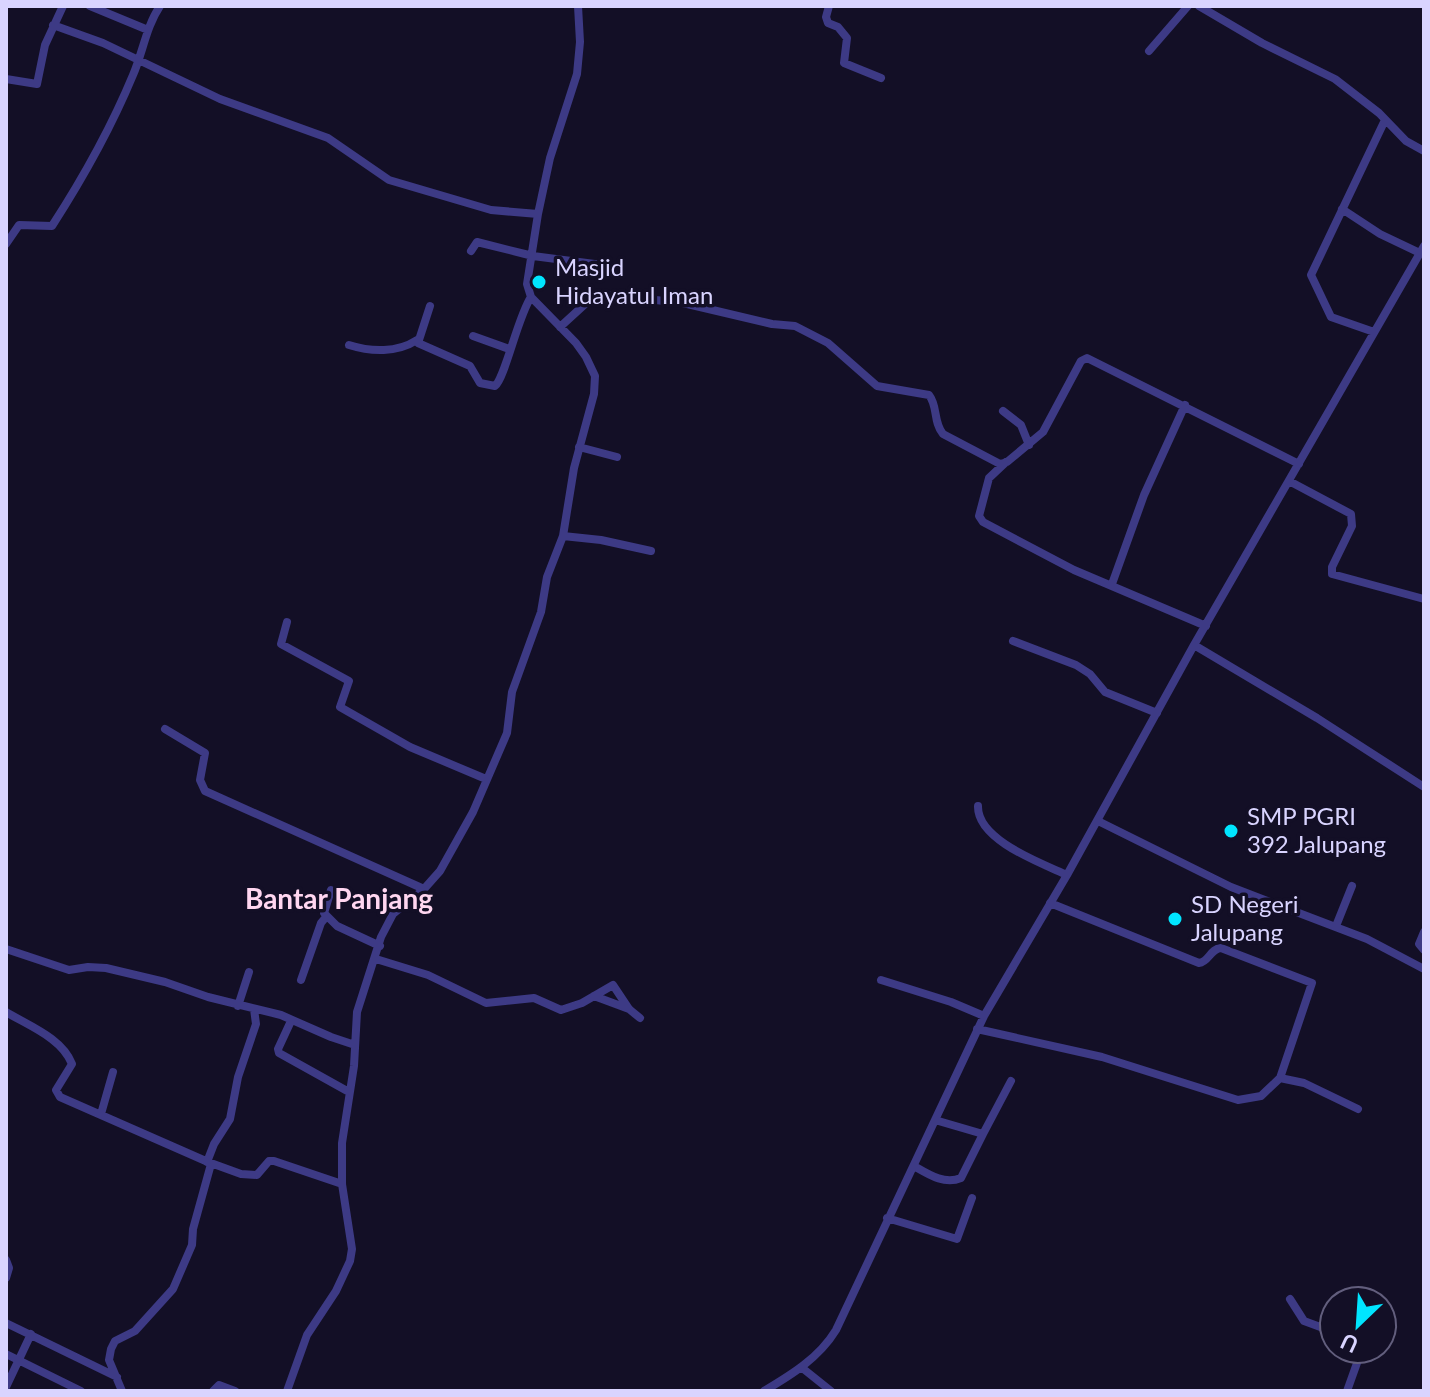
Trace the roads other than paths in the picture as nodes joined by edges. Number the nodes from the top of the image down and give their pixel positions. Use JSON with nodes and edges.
{"nodes":[{"id":1,"x":63,"y":6,"type":"edge"},
{"id":2,"x":90,"y":6,"type":"edge"},
{"id":3,"x":113,"y":6,"type":"edge"},
{"id":4,"x":147,"y":6,"type":"edge"},
{"id":5,"x":578,"y":6,"type":"edge"},
{"id":6,"x":829,"y":6,"type":"edge"},
{"id":7,"x":1188,"y":6,"type":"edge"},
{"id":8,"x":1199,"y":6,"type":"edge"},
{"id":9,"x":158,"y":9,"type":"edge"},
{"id":10,"x":104,"y":11,"type":"junction"},
{"id":11,"x":53,"y":25,"type":"junction"},
{"id":12,"x":148,"y":30,"type":"junction"},
{"id":13,"x":1149,"y":51,"type":"dead end"},
{"id":14,"x":138,"y":62,"type":"junction"},
{"id":15,"x":881,"y":78,"type":"dead end"},
{"id":16,"x":6,"y":79,"type":"edge"},
{"id":17,"x":1385,"y":120,"type":"junction"},
{"id":18,"x":1424,"y":151,"type":"edge"},
{"id":19,"x":1342,"y":209,"type":"junction"},
{"id":20,"x":538,"y":214,"type":"junction"},
{"id":21,"x":6,"y":244,"type":"edge"},
{"id":22,"x":1422,"y":250,"type":"edge"},
{"id":23,"x":471,"y":251,"type":"dead end"},
{"id":24,"x":533,"y":256,"type":"junction"},
{"id":25,"x":610,"y":266,"type":"dead end"},
{"id":26,"x":531,"y":297,"type":"junction"},
{"id":27,"x":430,"y":306,"type":"dead end"},
{"id":28,"x":560,"y":327,"type":"junction"},
{"id":29,"x":1374,"y":332,"type":"junction"},
{"id":30,"x":473,"y":336,"type":"dead end"},
{"id":31,"x":417,"y":340,"type":"junction"},
{"id":32,"x":349,"y":345,"type":"dead end"},
{"id":33,"x":509,"y":349,"type":"junction"},
{"id":34,"x":1185,"y":405,"type":"junction"},
{"id":35,"x":1003,"y":411,"type":"dead end"},
{"id":36,"x":1029,"y":445,"type":"junction"},
{"id":37,"x":579,"y":447,"type":"junction"},
{"id":38,"x":617,"y":457,"type":"dead end"},
{"id":39,"x":1007,"y":462,"type":"junction"},
{"id":40,"x":1299,"y":464,"type":"junction"},
{"id":41,"x":1289,"y":481,"type":"junction"},
{"id":42,"x":563,"y":536,"type":"junction"},
{"id":43,"x":651,"y":551,"type":"dead end"},
{"id":44,"x":1112,"y":584,"type":"junction"},
{"id":45,"x":1424,"y":599,"type":"edge"},
{"id":46,"x":287,"y":622,"type":"dead end"},
{"id":47,"x":1206,"y":626,"type":"junction"},
{"id":48,"x":1013,"y":641,"type":"dead end"},
{"id":49,"x":1194,"y":645,"type":"junction"},
{"id":50,"x":1157,"y":713,"type":"junction"},
{"id":51,"x":165,"y":729,"type":"dead end"},
{"id":52,"x":486,"y":779,"type":"junction"},
{"id":53,"x":1424,"y":787,"type":"edge"},
{"id":54,"x":978,"y":806,"type":"dead end"},
{"id":55,"x":1098,"y":821,"type":"junction"},
{"id":56,"x":1067,"y":875,"type":"junction"},
{"id":57,"x":1352,"y":886,"type":"dead end"},
{"id":58,"x":424,"y":889,"type":"junction"},
{"id":59,"x":331,"y":890,"type":"dead end"},
{"id":60,"x":1050,"y":903,"type":"junction"},
{"id":61,"x":326,"y":917,"type":"junction"},
{"id":62,"x":1336,"y":926,"type":"junction"},
{"id":63,"x":1424,"y":932,"type":"edge"},
{"id":64,"x":380,"y":946,"type":"junction"},
{"id":65,"x":6,"y":949,"type":"edge"},
{"id":66,"x":1424,"y":950,"type":"edge"},
{"id":67,"x":376,"y":959,"type":"junction"},
{"id":68,"x":1424,"y":969,"type":"edge"},
{"id":69,"x":249,"y":972,"type":"dead end"},
{"id":70,"x":301,"y":980,"type":"dead end"},
{"id":71,"x":881,"y":980,"type":"dead end"},
{"id":72,"x":594,"y":996,"type":"junction"},
{"id":73,"x":238,"y":1006,"type":"junction"},
{"id":74,"x":254,"y":1009,"type":"junction"},
{"id":75,"x":629,"y":1009,"type":"junction"},
{"id":76,"x":6,"y":1012,"type":"edge"},
{"id":77,"x":984,"y":1016,"type":"junction"},
{"id":78,"x":640,"y":1018,"type":"dead end"},
{"id":79,"x":291,"y":1021,"type":"junction"},
{"id":80,"x":977,"y":1029,"type":"junction"},
{"id":81,"x":355,"y":1045,"type":"junction"},
{"id":82,"x":113,"y":1072,"type":"dead end"},
{"id":83,"x":1280,"y":1078,"type":"junction"},
{"id":84,"x":1011,"y":1081,"type":"dead end"},
{"id":85,"x":349,"y":1092,"type":"junction"},
{"id":86,"x":1358,"y":1109,"type":"dead end"},
{"id":87,"x":101,"y":1114,"type":"junction"},
{"id":88,"x":935,"y":1120,"type":"junction"},
{"id":89,"x":983,"y":1134,"type":"junction"},
{"id":90,"x":209,"y":1163,"type":"junction"},
{"id":91,"x":914,"y":1166,"type":"junction"},
{"id":92,"x":342,"y":1184,"type":"junction"},
{"id":93,"x":972,"y":1198,"type":"dead end"},
{"id":94,"x":887,"y":1218,"type":"junction"},
{"id":95,"x":6,"y":1260,"type":"edge"},
{"id":96,"x":6,"y":1278,"type":"edge"},
{"id":97,"x":1290,"y":1299,"type":"dead end"},
{"id":98,"x":6,"y":1323,"type":"edge"},
{"id":99,"x":1318,"y":1326,"type":"edge"},
{"id":100,"x":31,"y":1334,"type":"junction"},
{"id":101,"x":6,"y":1354,"type":"edge"},
{"id":102,"x":20,"y":1361,"type":"junction"},
{"id":103,"x":1356,"y":1365,"type":"edge"},
{"id":104,"x":801,"y":1367,"type":"junction"},
{"id":105,"x":117,"y":1378,"type":"junction"},
{"id":106,"x":6,"y":1387,"type":"edge"},
{"id":107,"x":81,"y":1391,"type":"edge"},
{"id":108,"x":122,"y":1391,"type":"edge"},
{"id":109,"x":213,"y":1391,"type":"edge"},
{"id":110,"x":235,"y":1391,"type":"edge"},
{"id":111,"x":287,"y":1391,"type":"edge"},
{"id":112,"x":764,"y":1391,"type":"edge"},
{"id":113,"x":831,"y":1391,"type":"edge"},
{"id":114,"x":1347,"y":1391,"type":"edge"}],
"edges":[{"from":1,"to":11,"type":"street"},
{"from":2,"to":10,"type":"street"},
{"from":3,"to":10,"type":"street"},
{"from":4,"to":9,"type":"street"},
{"from":5,"to":20,"type":"street"},
{"from":6,"to":15,"type":"street"},
{"from":7,"to":13,"type":"street"},
{"from":8,"to":17,"type":"street"},
{"from":9,"to":12,"type":"street"},
{"from":10,"to":12,"type":"street"},
{"from":11,"to":14,"type":"street"},
{"from":11,"to":16,"type":"street"},
{"from":12,"to":14,"type":"street"},
{"from":14,"to":20,"type":"street"},
{"from":14,"to":21,"type":"street"},
{"from":17,"to":18,"type":"street"},
{"from":17,"to":19,"type":"street"},
{"from":19,"to":22,"type":"street"},
{"from":19,"to":29,"type":"street"},
{"from":20,"to":24,"type":"street"},
{"from":22,"to":29,"type":"street"},
{"from":23,"to":24,"type":"street"},
{"from":24,"to":25,"type":"street"},
{"from":24,"to":26,"type":"street"},
{"from":26,"to":28,"type":"street"},
{"from":26,"to":33,"type":"street"},
{"from":27,"to":31,"type":"street"},
{"from":28,"to":37,"type":"street"},
{"from":28,"to":39,"type":"street"},
{"from":29,"to":40,"type":"street"},
{"from":30,"to":33,"type":"street"},
{"from":31,"to":32,"type":"street"},
{"from":31,"to":33,"type":"street"},
{"from":34,"to":36,"type":"street"},
{"from":34,"to":40,"type":"street"},
{"from":34,"to":44,"type":"street"},
{"from":35,"to":36,"type":"street"},
{"from":36,"to":39,"type":"street"},
{"from":37,"to":38,"type":"street"},
{"from":37,"to":42,"type":"street"},
{"from":39,"to":44,"type":"street"},
{"from":40,"to":41,"type":"street"},
{"from":41,"to":45,"type":"street"},
{"from":41,"to":47,"type":"street"},
{"from":42,"to":43,"type":"street"},
{"from":42,"to":52,"type":"street"},
{"from":44,"to":47,"type":"street"},
{"from":46,"to":52,"type":"street"},
{"from":47,"to":49,"type":"street"},
{"from":48,"to":50,"type":"street"},
{"from":49,"to":50,"type":"street"},
{"from":49,"to":53,"type":"street"},
{"from":50,"to":55,"type":"street"},
{"from":51,"to":58,"type":"street"},
{"from":52,"to":58,"type":"street"},
{"from":54,"to":56,"type":"street"},
{"from":55,"to":56,"type":"street"},
{"from":55,"to":62,"type":"street"},
{"from":56,"to":60,"type":"street"},
{"from":57,"to":62,"type":"street"},
{"from":58,"to":64,"type":"street"},
{"from":59,"to":61,"type":"street"},
{"from":60,"to":77,"type":"street"},
{"from":60,"to":83,"type":"street"},
{"from":61,"to":64,"type":"street"},
{"from":61,"to":70,"type":"street"},
{"from":62,"to":68,"type":"street"},
{"from":63,"to":66,"type":"street"},
{"from":64,"to":67,"type":"street"},
{"from":65,"to":73,"type":"street"},
{"from":67,"to":72,"type":"street"},
{"from":67,"to":81,"type":"street"},
{"from":69,"to":73,"type":"street"},
{"from":71,"to":77,"type":"street"},
{"from":72,"to":75,"type":"street"},
{"from":72,"to":75,"type":"street"},
{"from":73,"to":74,"type":"street"},
{"from":74,"to":79,"type":"street"},
{"from":74,"to":90,"type":"street"},
{"from":75,"to":78,"type":"street"},
{"from":76,"to":87,"type":"street"},
{"from":77,"to":80,"type":"street"},
{"from":79,"to":81,"type":"street"},
{"from":79,"to":85,"type":"street"},
{"from":80,"to":83,"type":"street"},
{"from":80,"to":88,"type":"street"},
{"from":81,"to":85,"type":"street"},
{"from":82,"to":87,"type":"street"},
{"from":83,"to":86,"type":"street"},
{"from":84,"to":89,"type":"street"},
{"from":85,"to":92,"type":"street"},
{"from":87,"to":90,"type":"street"},
{"from":88,"to":89,"type":"street"},
{"from":88,"to":91,"type":"street"},
{"from":89,"to":91,"type":"street"},
{"from":90,"to":92,"type":"street"},
{"from":90,"to":105,"type":"street"},
{"from":91,"to":94,"type":"street"},
{"from":92,"to":111,"type":"street"},
{"from":93,"to":94,"type":"street"},
{"from":94,"to":104,"type":"street"},
{"from":95,"to":96,"type":"street"},
{"from":97,"to":99,"type":"street"},
{"from":98,"to":100,"type":"street"},
{"from":100,"to":102,"type":"street"},
{"from":100,"to":105,"type":"street"},
{"from":101,"to":102,"type":"street"},
{"from":102,"to":106,"type":"street"},
{"from":102,"to":107,"type":"street"},
{"from":103,"to":114,"type":"street"},
{"from":104,"to":112,"type":"street"},
{"from":104,"to":113,"type":"street"},
{"from":105,"to":108,"type":"street"},
{"from":109,"to":110,"type":"street"}]}
